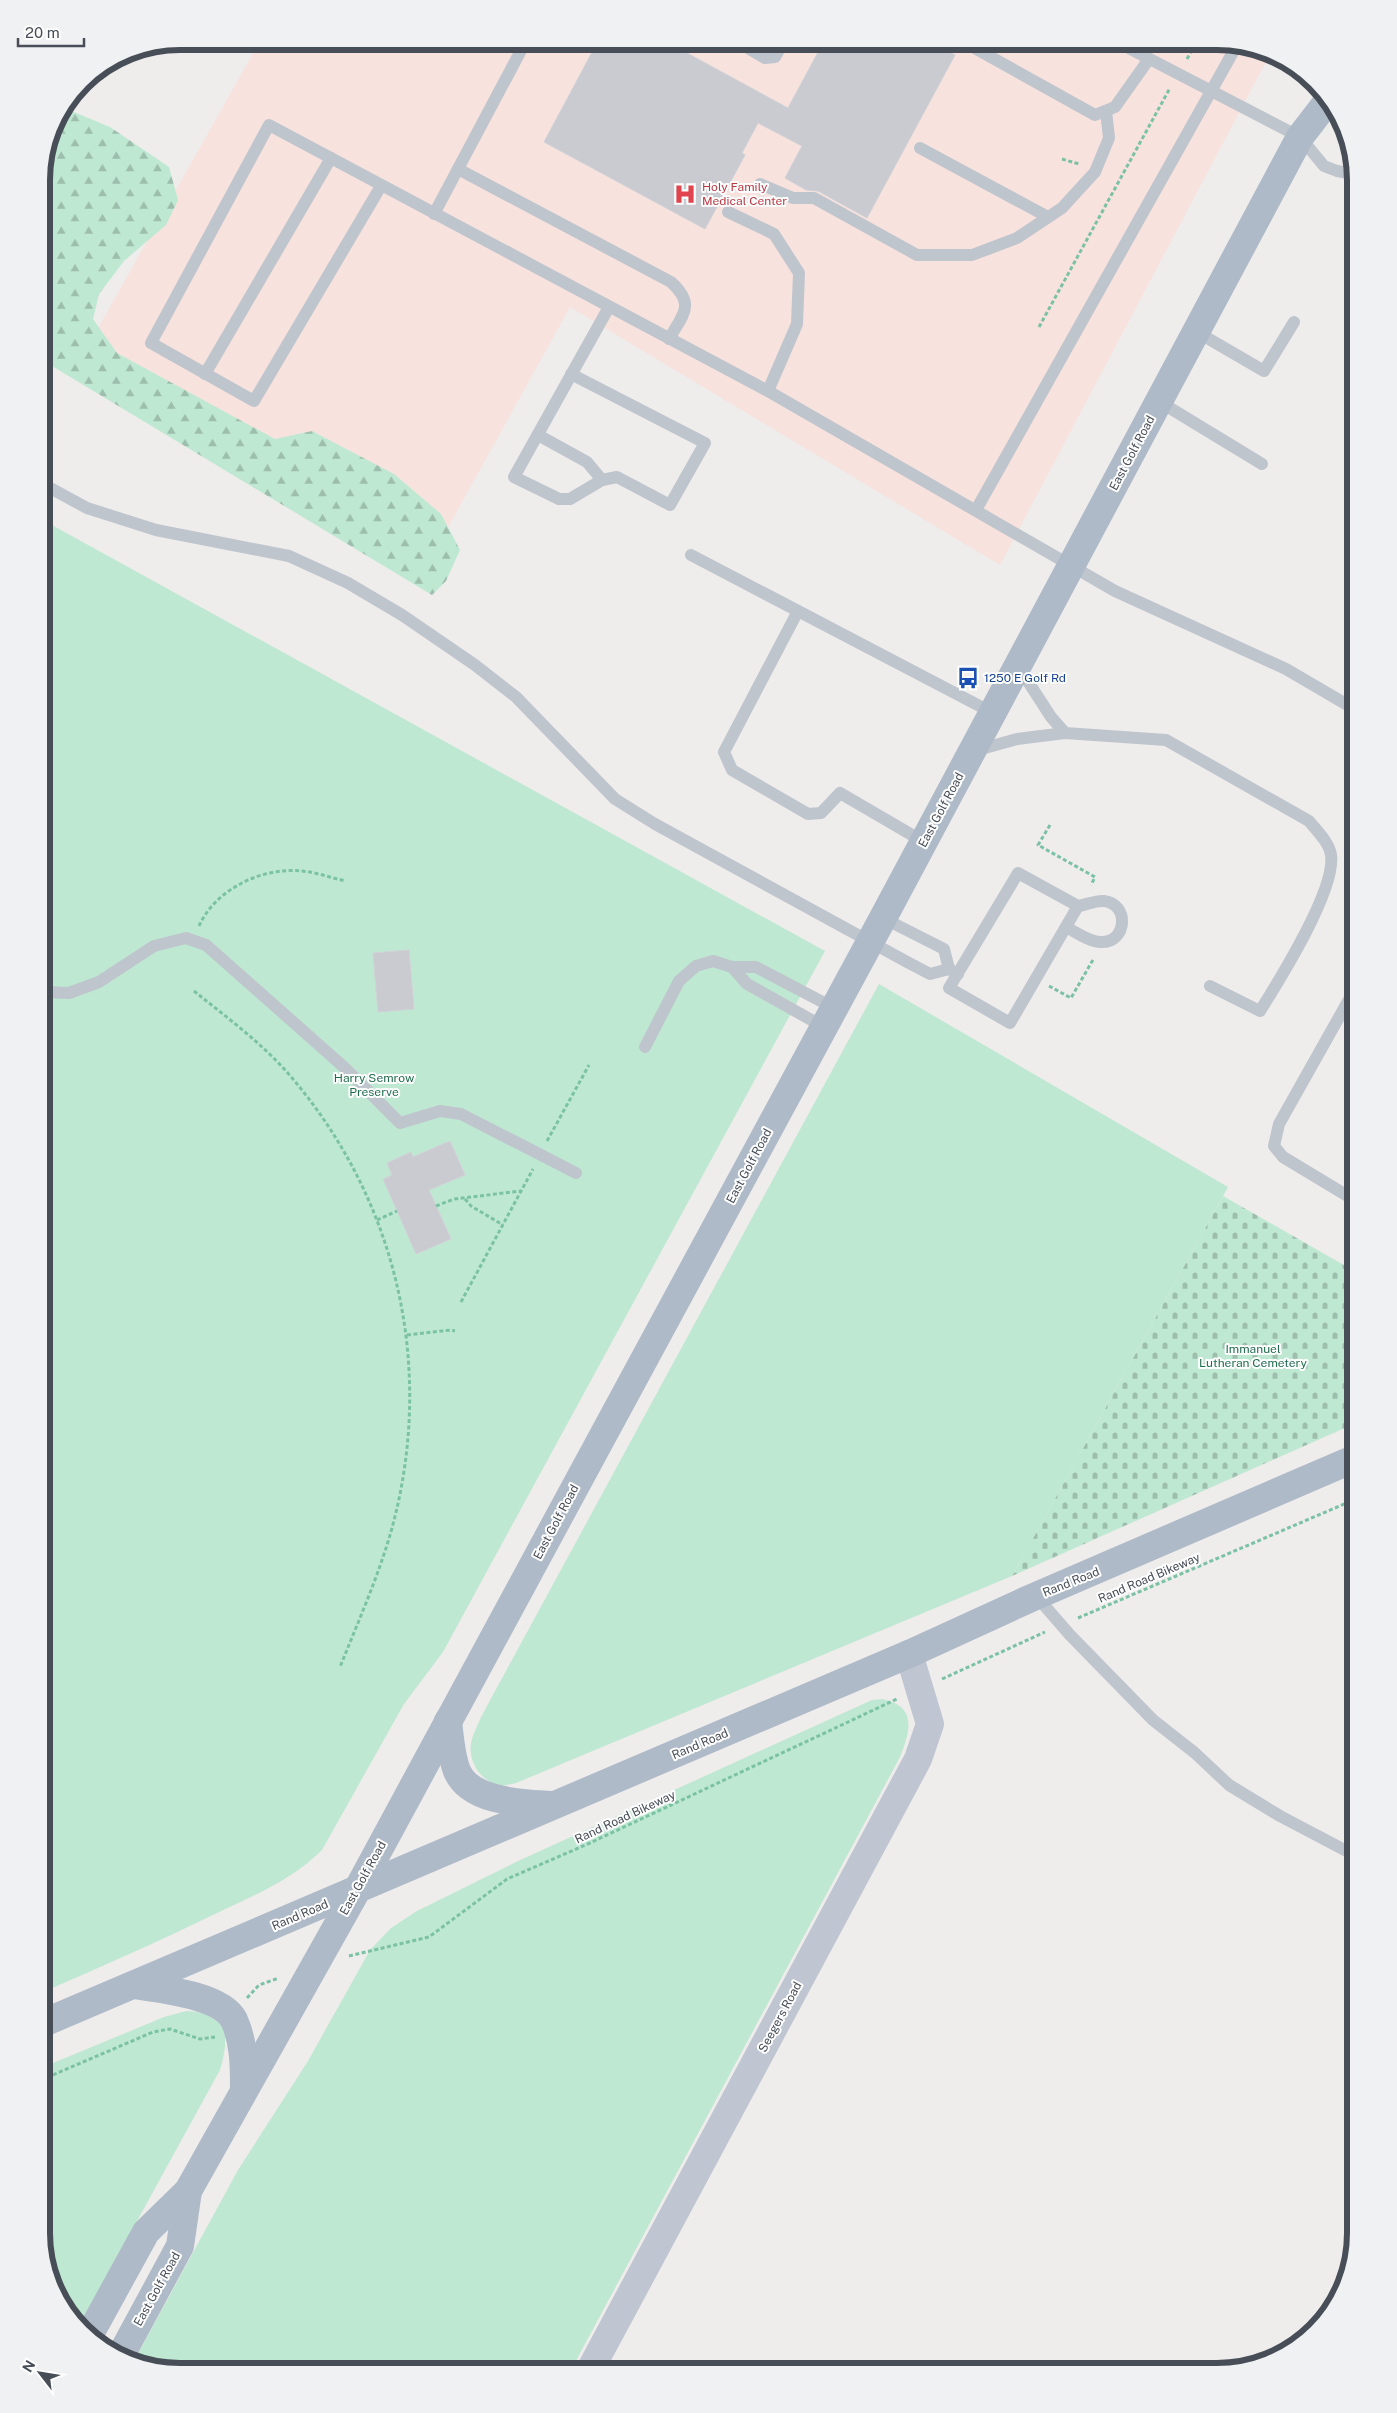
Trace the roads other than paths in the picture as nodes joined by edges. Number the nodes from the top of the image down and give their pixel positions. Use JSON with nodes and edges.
{"nodes":[{"id":1,"x":521,"y":50,"type":"edge"},
{"id":2,"x":751,"y":50,"type":"edge"},
{"id":3,"x":779,"y":50,"type":"edge"},
{"id":4,"x":977,"y":50,"type":"edge"},
{"id":5,"x":1132,"y":50,"type":"edge"},
{"id":6,"x":1234,"y":51,"type":"edge"},
{"id":7,"x":1149,"y":59,"type":"junction"},
{"id":8,"x":1212,"y":91,"type":"junction"},
{"id":9,"x":1313,"y":92,"type":"edge"},
{"id":10,"x":1324,"y":106,"type":"edge"},
{"id":11,"x":1106,"y":111,"type":"junction"},
{"id":12,"x":1300,"y":137,"type":"junction"},
{"id":13,"x":920,"y":148,"type":"dead end"},
{"id":14,"x":331,"y":158,"type":"junction"},
{"id":15,"x":458,"y":169,"type":"junction"},
{"id":16,"x":1347,"y":173,"type":"edge"},
{"id":17,"x":760,"y":184,"type":"dead end"},
{"id":18,"x":380,"y":186,"type":"junction"},
{"id":19,"x":728,"y":212,"type":"dead end"},
{"id":20,"x":434,"y":214,"type":"junction"},
{"id":21,"x":1048,"y":217,"type":"junction"},
{"id":22,"x":609,"y":307,"type":"junction"},
{"id":23,"x":1294,"y":322,"type":"dead end"},
{"id":24,"x":1197,"y":332,"type":"junction"},
{"id":25,"x":669,"y":339,"type":"junction"},
{"id":26,"x":205,"y":374,"type":"junction"},
{"id":27,"x":572,"y":374,"type":"junction"},
{"id":28,"x":768,"y":392,"type":"junction"},
{"id":29,"x":1160,"y":402,"type":"junction"},
{"id":30,"x":538,"y":435,"type":"junction"},
{"id":31,"x":1262,"y":464,"type":"dead end"},
{"id":32,"x":602,"y":480,"type":"junction"},
{"id":33,"x":50,"y":487,"type":"edge"},
{"id":34,"x":976,"y":510,"type":"junction"},
{"id":35,"x":691,"y":555,"type":"dead end"},
{"id":36,"x":1072,"y":566,"type":"junction"},
{"id":37,"x":798,"y":611,"type":"junction"},
{"id":38,"x":1018,"y":666,"type":"junction"},
{"id":39,"x":1347,"y":705,"type":"edge"},
{"id":40,"x":993,"y":713,"type":"junction"},
{"id":41,"x":1065,"y":733,"type":"junction"},
{"id":42,"x":972,"y":751,"type":"junction"},
{"id":43,"x":924,"y":842,"type":"junction"},
{"id":44,"x":1078,"y":906,"type":"junction"},
{"id":45,"x":883,"y":918,"type":"junction"},
{"id":46,"x":1066,"y":927,"type":"junction"},
{"id":47,"x":870,"y":943,"type":"junction"},
{"id":48,"x":732,"y":967,"type":"junction"},
{"id":49,"x":954,"y":972,"type":"junction"},
{"id":50,"x":1210,"y":986,"type":"dead end"},
{"id":51,"x":50,"y":992,"type":"edge"},
{"id":52,"x":1347,"y":1003,"type":"edge"},
{"id":53,"x":829,"y":1018,"type":"junction"},
{"id":54,"x":645,"y":1047,"type":"dead end"},
{"id":55,"x":576,"y":1173,"type":"dead end"},
{"id":56,"x":1347,"y":1196,"type":"edge"},
{"id":57,"x":1347,"y":1462,"type":"edge"},
{"id":58,"x":1036,"y":1596,"type":"junction"},
{"id":59,"x":909,"y":1654,"type":"junction"},
{"id":60,"x":448,"y":1721,"type":"junction"},
{"id":61,"x":557,"y":1805,"type":"junction"},
{"id":62,"x":1347,"y":1851,"type":"edge"},
{"id":63,"x":356,"y":1892,"type":"junction"},
{"id":64,"x":134,"y":1986,"type":"junction"},
{"id":65,"x":50,"y":2020,"type":"edge"},
{"id":66,"x":244,"y":2090,"type":"junction"},
{"id":67,"x":188,"y":2190,"type":"junction"},
{"id":68,"x":92,"y":2329,"type":"edge"},
{"id":69,"x":123,"y":2351,"type":"edge"},
{"id":70,"x":594,"y":2363,"type":"edge"}],
"edges":[{"from":1,"to":15,"type":"lane"},
{"from":2,"to":3,"type":"lane"},
{"from":4,"to":11,"type":"lane"},
{"from":5,"to":7,"type":"lane"},
{"from":6,"to":8,"type":"lane"},
{"from":7,"to":8,"type":"lane"},
{"from":7,"to":11,"type":"lane"},
{"from":8,"to":12,"type":"lane"},
{"from":8,"to":34,"type":"lane"},
{"from":9,"to":12,"type":"main road","name":"East Golf Road"},
{"from":10,"to":12,"type":"main road","name":"East Golf Road"},
{"from":11,"to":21,"type":"lane"},
{"from":12,"to":16,"type":"lane"},
{"from":12,"to":24,"type":"main road","name":"East Golf Road"},
{"from":13,"to":21,"type":"lane"},
{"from":14,"to":18,"type":"lane"},
{"from":14,"to":26,"type":"lane"},
{"from":14,"to":26,"type":"lane"},
{"from":15,"to":20,"type":"lane"},
{"from":15,"to":25,"type":"lane"},
{"from":17,"to":21,"type":"lane"},
{"from":18,"to":20,"type":"lane"},
{"from":18,"to":26,"type":"lane"},
{"from":19,"to":28,"type":"lane"},
{"from":20,"to":22,"type":"lane"},
{"from":22,"to":25,"type":"lane"},
{"from":22,"to":27,"type":"lane"},
{"from":23,"to":24,"type":"lane"},
{"from":24,"to":29,"type":"main road","name":"East Golf Road"},
{"from":25,"to":28,"type":"lane"},
{"from":27,"to":30,"type":"lane"},
{"from":27,"to":32,"type":"lane"},
{"from":28,"to":34,"type":"lane"},
{"from":29,"to":31,"type":"lane"},
{"from":29,"to":36,"type":"main road","name":"East Golf Road"},
{"from":30,"to":32,"type":"lane"},
{"from":30,"to":32,"type":"lane"},
{"from":33,"to":47,"type":"lane"},
{"from":34,"to":36,"type":"lane"},
{"from":35,"to":37,"type":"lane"},
{"from":36,"to":38,"type":"main road","name":"East Golf Road"},
{"from":36,"to":39,"type":"lane"},
{"from":37,"to":40,"type":"lane"},
{"from":37,"to":43,"type":"lane"},
{"from":38,"to":40,"type":"main road","name":"East Golf Road"},
{"from":38,"to":41,"type":"lane"},
{"from":40,"to":42,"type":"main road","name":"East Golf Road"},
{"from":41,"to":42,"type":"lane"},
{"from":41,"to":50,"type":"lane"},
{"from":42,"to":43,"type":"main road","name":"East Golf Road"},
{"from":43,"to":45,"type":"main road","name":"East Golf Road"},
{"from":44,"to":46,"type":"lane"},
{"from":44,"to":46,"type":"lane"},
{"from":44,"to":49,"type":"lane"},
{"from":45,"to":47,"type":"main road","name":"East Golf Road"},
{"from":45,"to":49,"type":"lane"},
{"from":46,"to":49,"type":"lane"},
{"from":47,"to":49,"type":"lane"},
{"from":47,"to":53,"type":"main road","name":"East Golf Road"},
{"from":48,"to":53,"type":"lane"},
{"from":48,"to":53,"type":"lane"},
{"from":48,"to":54,"type":"lane"},
{"from":51,"to":55,"type":"lane"},
{"from":52,"to":56,"type":"lane"},
{"from":53,"to":60,"type":"main road","name":"East Golf Road"},
{"from":57,"to":58,"type":"main road","name":"Rand Road"},
{"from":58,"to":59,"type":"main road","name":"Rand Road"},
{"from":58,"to":62,"type":"lane"},
{"from":59,"to":61,"type":"main road","name":"Rand Road"},
{"from":59,"to":70,"type":"street","name":"Seegers Road"},
{"from":60,"to":61,"type":"main road"},
{"from":60,"to":63,"type":"main road","name":"East Golf Road"},
{"from":61,"to":63,"type":"main road","name":"Rand Road"},
{"from":63,"to":64,"type":"main road","name":"Rand Road"},
{"from":63,"to":66,"type":"main road","name":"East Golf Road"},
{"from":64,"to":65,"type":"main road","name":"Rand Road"},
{"from":64,"to":66,"type":"main road"},
{"from":66,"to":67,"type":"main road","name":"East Golf Road"},
{"from":67,"to":68,"type":"main road","name":"East Golf Road"},
{"from":67,"to":69,"type":"main road","name":"East Golf Road"}]}
